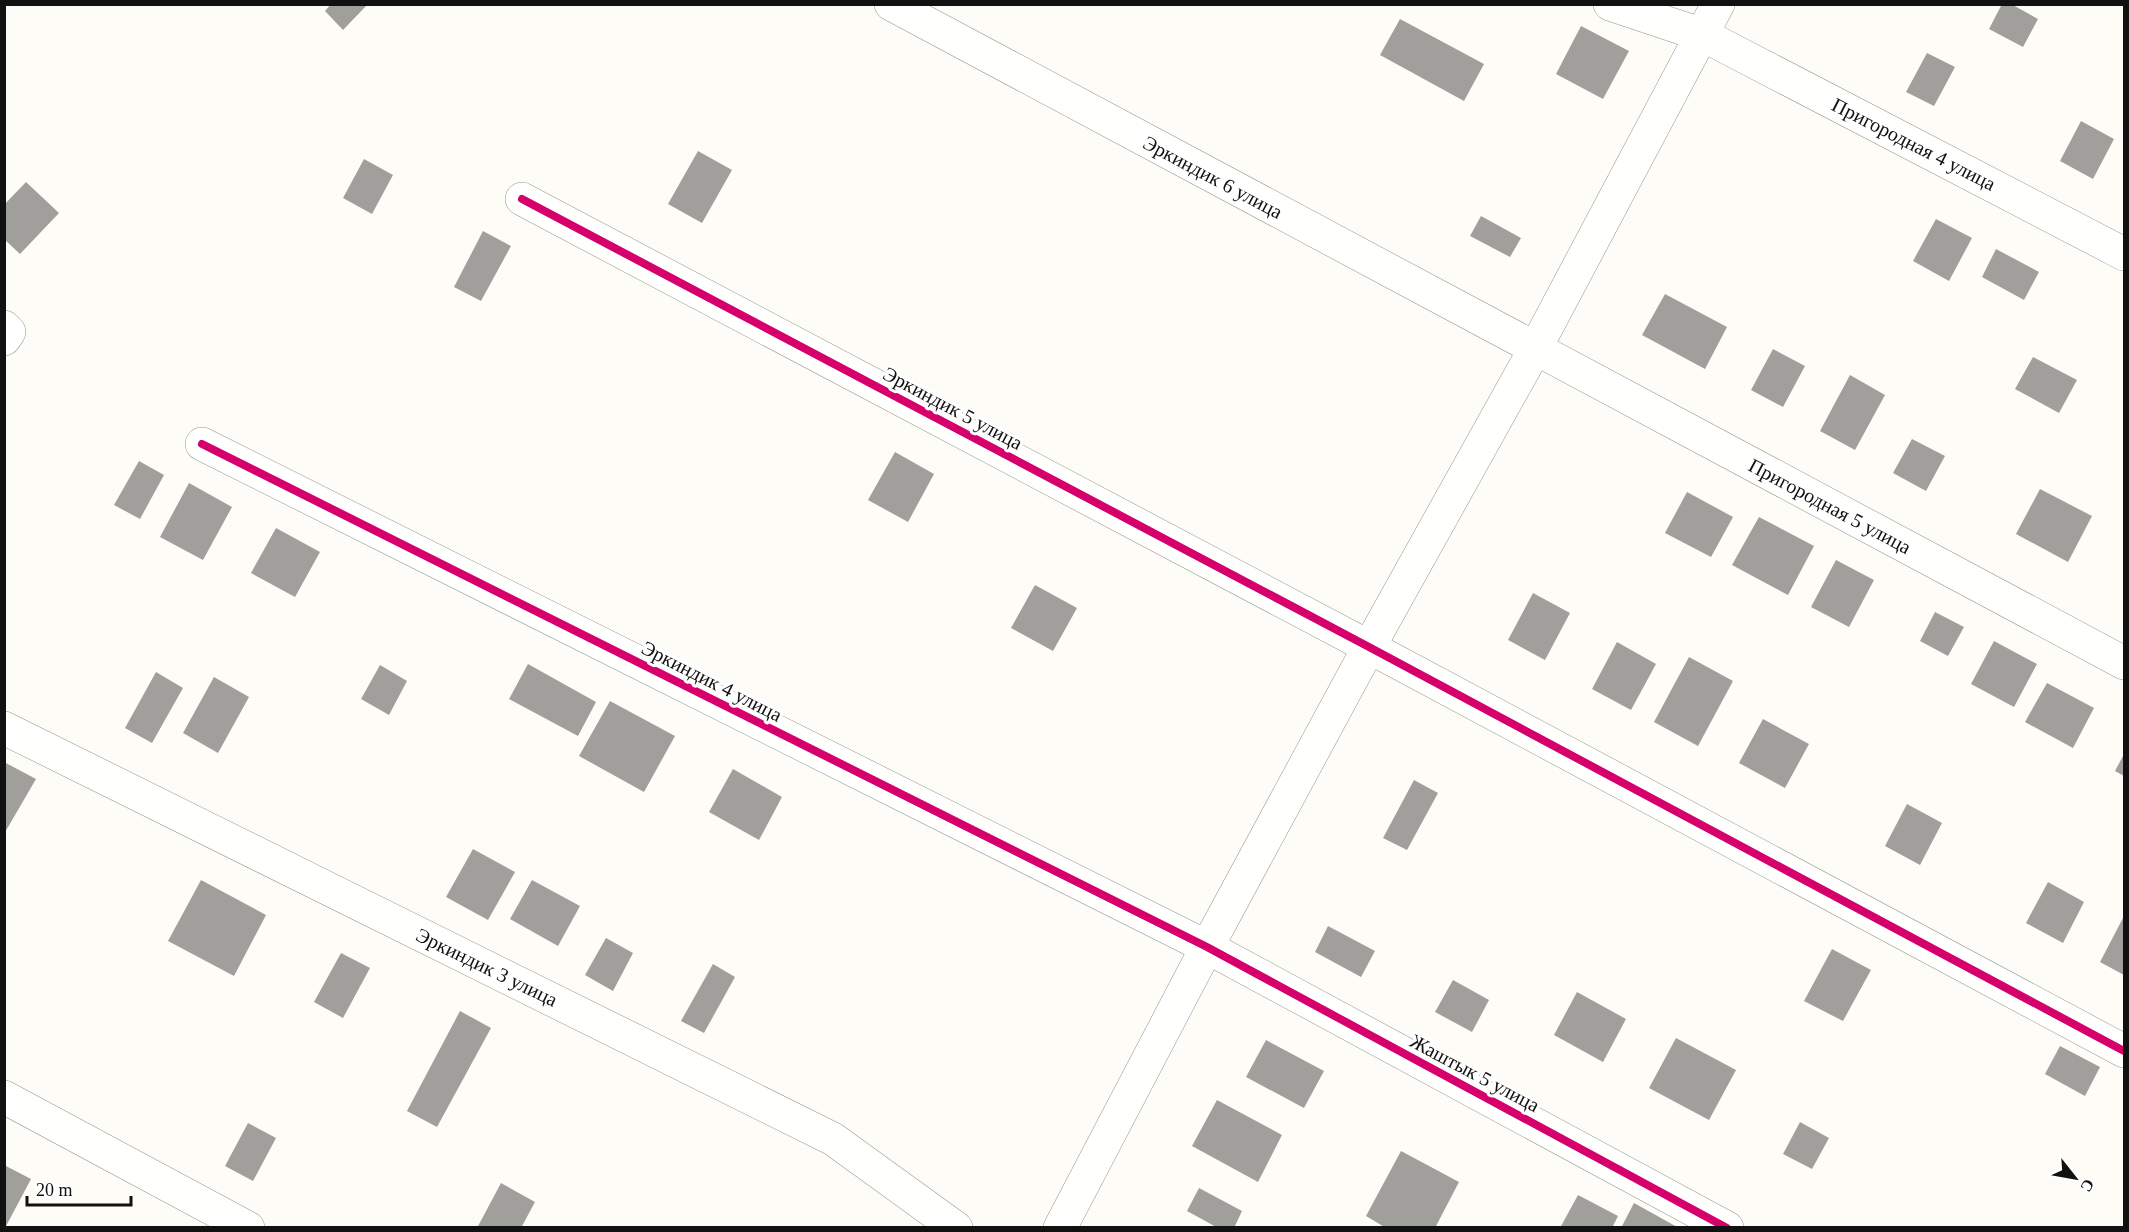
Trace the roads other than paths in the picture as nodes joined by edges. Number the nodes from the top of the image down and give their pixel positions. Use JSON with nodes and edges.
{"nodes":[{"id":1,"x":891,"y":4,"type":"edge"},
{"id":2,"x":1610,"y":4,"type":"edge"},
{"id":3,"x":1718,"y":4,"type":"edge"},
{"id":4,"x":1702,"y":35,"type":"junction"},
{"id":5,"x":522,"y":199,"type":"dead end"},
{"id":6,"x":2124,"y":254,"type":"edge"},
{"id":7,"x":4,"y":327,"type":"edge"},
{"id":8,"x":4,"y":339,"type":"edge"},
{"id":9,"x":1535,"y":349,"type":"junction"},
{"id":10,"x":202,"y":444,"type":"dead end"},
{"id":11,"x":1369,"y":647,"type":"junction"},
{"id":12,"x":2124,"y":663,"type":"edge"},
{"id":13,"x":4,"y":728,"type":"edge"},
{"id":14,"x":1207,"y":947,"type":"junction"},
{"id":15,"x":2124,"y":1051,"type":"edge"},
{"id":16,"x":4,"y":1097,"type":"edge"},
{"id":17,"x":248,"y":1227,"type":"edge"},
{"id":18,"x":956,"y":1227,"type":"edge"},
{"id":19,"x":1060,"y":1227,"type":"edge"},
{"id":20,"x":1727,"y":1227,"type":"edge"}],
"edges":[{"from":1,"to":9,"type":"street","name":"Эркиндик 6 улица"},
{"from":2,"to":4,"type":"street","name":"Пригородная 4 улица"},
{"from":3,"to":4,"type":"street"},
{"from":4,"to":6,"type":"street","name":"Пригородная 4 улица"},
{"from":4,"to":9,"type":"street"},
{"from":5,"to":11,"type":"street","name":"Эркиндик 5 улица"},
{"from":7,"to":8,"type":"street"},
{"from":9,"to":11,"type":"street"},
{"from":9,"to":12,"type":"street","name":"Пригородная 5 улица"},
{"from":10,"to":14,"type":"street","name":"Эркиндик 4 улица"},
{"from":11,"to":14,"type":"street"},
{"from":11,"to":15,"type":"street","name":"Эркиндик 5 улица"},
{"from":13,"to":18,"type":"street","name":"Эркиндик 3 улица"},
{"from":14,"to":19,"type":"street"},
{"from":14,"to":20,"type":"street","name":"Жаштык 5 улица"},
{"from":16,"to":17,"type":"street"}]}
